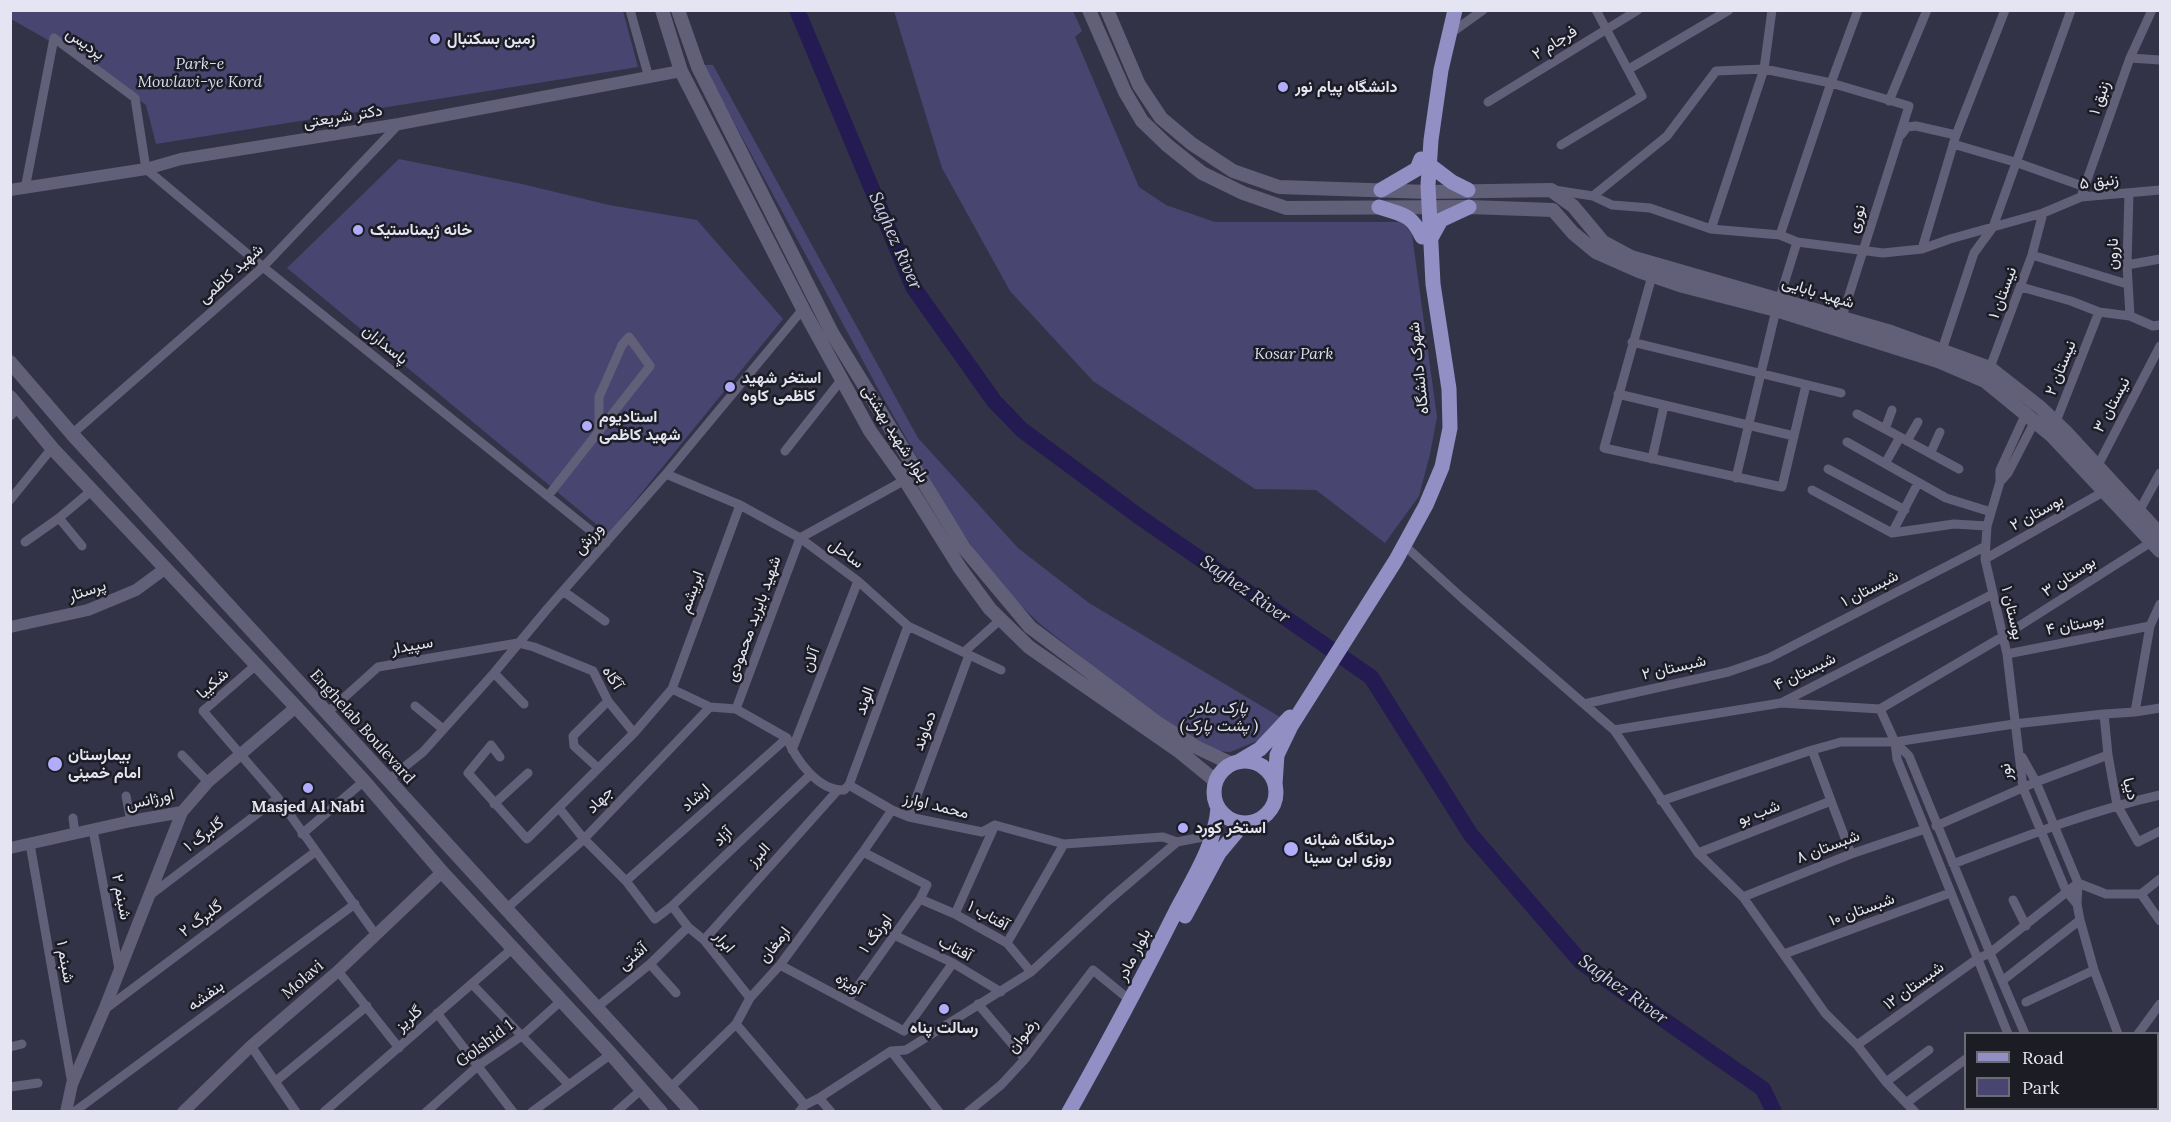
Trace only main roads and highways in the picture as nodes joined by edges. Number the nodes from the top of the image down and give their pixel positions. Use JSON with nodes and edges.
{"nodes":[{"id":1,"x":662,"y":10,"type":"edge"},
{"id":2,"x":678,"y":10,"type":"edge"},
{"id":3,"x":1089,"y":10,"type":"edge"},
{"id":4,"x":1107,"y":10,"type":"edge"},
{"id":5,"x":1448,"y":10,"type":"edge"},
{"id":6,"x":1455,"y":10,"type":"edge"},
{"id":7,"x":698,"y":67,"type":"junction"},
{"id":8,"x":681,"y":71,"type":"junction"},
{"id":9,"x":1425,"y":162,"type":"junction"},
{"id":10,"x":1279,"y":187,"type":"junction"},
{"id":11,"x":1381,"y":190,"type":"junction"},
{"id":12,"x":1467,"y":190,"type":"junction"},
{"id":13,"x":1425,"y":200,"type":"junction"},
{"id":14,"x":1273,"y":204,"type":"junction"},
{"id":15,"x":1378,"y":207,"type":"junction"},
{"id":16,"x":1469,"y":207,"type":"junction"},
{"id":17,"x":1426,"y":238,"type":"junction"},
{"id":18,"x":1778,"y":304,"type":"junction"},
{"id":19,"x":1940,"y":355,"type":"junction"},
{"id":20,"x":10,"y":362,"type":"edge"},
{"id":21,"x":13,"y":407,"type":"edge"},
{"id":22,"x":2034,"y":411,"type":"junction"},
{"id":23,"x":2136,"y":518,"type":"junction"},
{"id":24,"x":2158,"y":541,"type":"edge"},
{"id":25,"x":1393,"y":558,"type":"junction"},
{"id":26,"x":193,"y":566,"type":"junction"},
{"id":27,"x":166,"y":568,"type":"junction"},
{"id":28,"x":1292,"y":718,"type":"junction"},
{"id":29,"x":1235,"y":763,"type":"junction"},
{"id":30,"x":1215,"y":784,"type":"junction"},
{"id":31,"x":1275,"y":784,"type":"junction"},
{"id":32,"x":1218,"y":808,"type":"junction"},
{"id":33,"x":1244,"y":823,"type":"junction"},
{"id":34,"x":559,"y":967,"type":"junction"},
{"id":35,"x":533,"y":970,"type":"junction"},
{"id":36,"x":661,"y":1112,"type":"edge"},
{"id":37,"x":692,"y":1112,"type":"edge"},
{"id":38,"x":1069,"y":1112,"type":"edge"},
{"id":39,"x":1081,"y":1112,"type":"edge"}],
"edges":[{"from":1,"to":8,"type":"main road","name":"بلوار شهید بهشتی"},
{"from":2,"to":7,"type":"main road","name":"بلوار شهید بهشتی"},
{"from":3,"to":14,"type":"main road"},
{"from":4,"to":10,"type":"main road"},
{"from":5,"to":9,"type":"main road"},
{"from":6,"to":9,"type":"main road"},
{"from":7,"to":8,"type":"main road"},
{"from":7,"to":29,"type":"main road","name":"بلوار شهید بهشتی"},
{"from":8,"to":30,"type":"main road","name":"بلوار شهید بهشتی"},
{"from":9,"to":11,"type":"main road"},
{"from":9,"to":12,"type":"main road"},
{"from":9,"to":13,"type":"main road"},
{"from":10,"to":11,"type":"main road"},
{"from":10,"to":14,"type":"main road"},
{"from":11,"to":13,"type":"main road"},
{"from":12,"to":13,"type":"main road"},
{"from":12,"to":18,"type":"main road","name":"شهید بابایی"},
{"from":13,"to":15,"type":"main road"},
{"from":13,"to":16,"type":"main road","name":"شهید بابایی"},
{"from":13,"to":17,"type":"main road"},
{"from":14,"to":15,"type":"main road"},
{"from":15,"to":17,"type":"main road"},
{"from":16,"to":17,"type":"main road"},
{"from":16,"to":18,"type":"main road","name":"شهید بابایی"},
{"from":17,"to":25,"type":"main road","name":"شهرک دانشگاه"},
{"from":17,"to":25,"type":"main road"},
{"from":18,"to":19,"type":"main road","name":"شهید بابایی"},
{"from":18,"to":19,"type":"main road","name":"شهید بابایی"},
{"from":19,"to":22,"type":"main road","name":"شهید بابایی"},
{"from":20,"to":26,"type":"main road","name":"Enghelab Boulevard"},
{"from":21,"to":27,"type":"main road"},
{"from":22,"to":23,"type":"main road","name":"شهید بابایی"},
{"from":22,"to":23,"type":"main road","name":"شهید بابایی"},
{"from":23,"to":24,"type":"main road","name":"شهید بابایی"},
{"from":25,"to":28,"type":"main road"},
{"from":26,"to":27,"type":"main road"},
{"from":26,"to":34,"type":"main road","name":"Enghelab Boulevard"},
{"from":27,"to":35,"type":"main road"},
{"from":28,"to":29,"type":"main road"},
{"from":28,"to":31,"type":"main road"},
{"from":29,"to":30,"type":"main road"},
{"from":29,"to":31,"type":"main road"},
{"from":30,"to":32,"type":"main road"},
{"from":31,"to":33,"type":"main road"},
{"from":32,"to":33,"type":"main road"},
{"from":32,"to":38,"type":"main road","name":"بلوار مادر"},
{"from":33,"to":39,"type":"main road","name":"بلوار مادر"},
{"from":34,"to":35,"type":"main road"},
{"from":34,"to":37,"type":"main road","name":"Enghelab Boulevard"},
{"from":35,"to":36,"type":"main road"}]}
